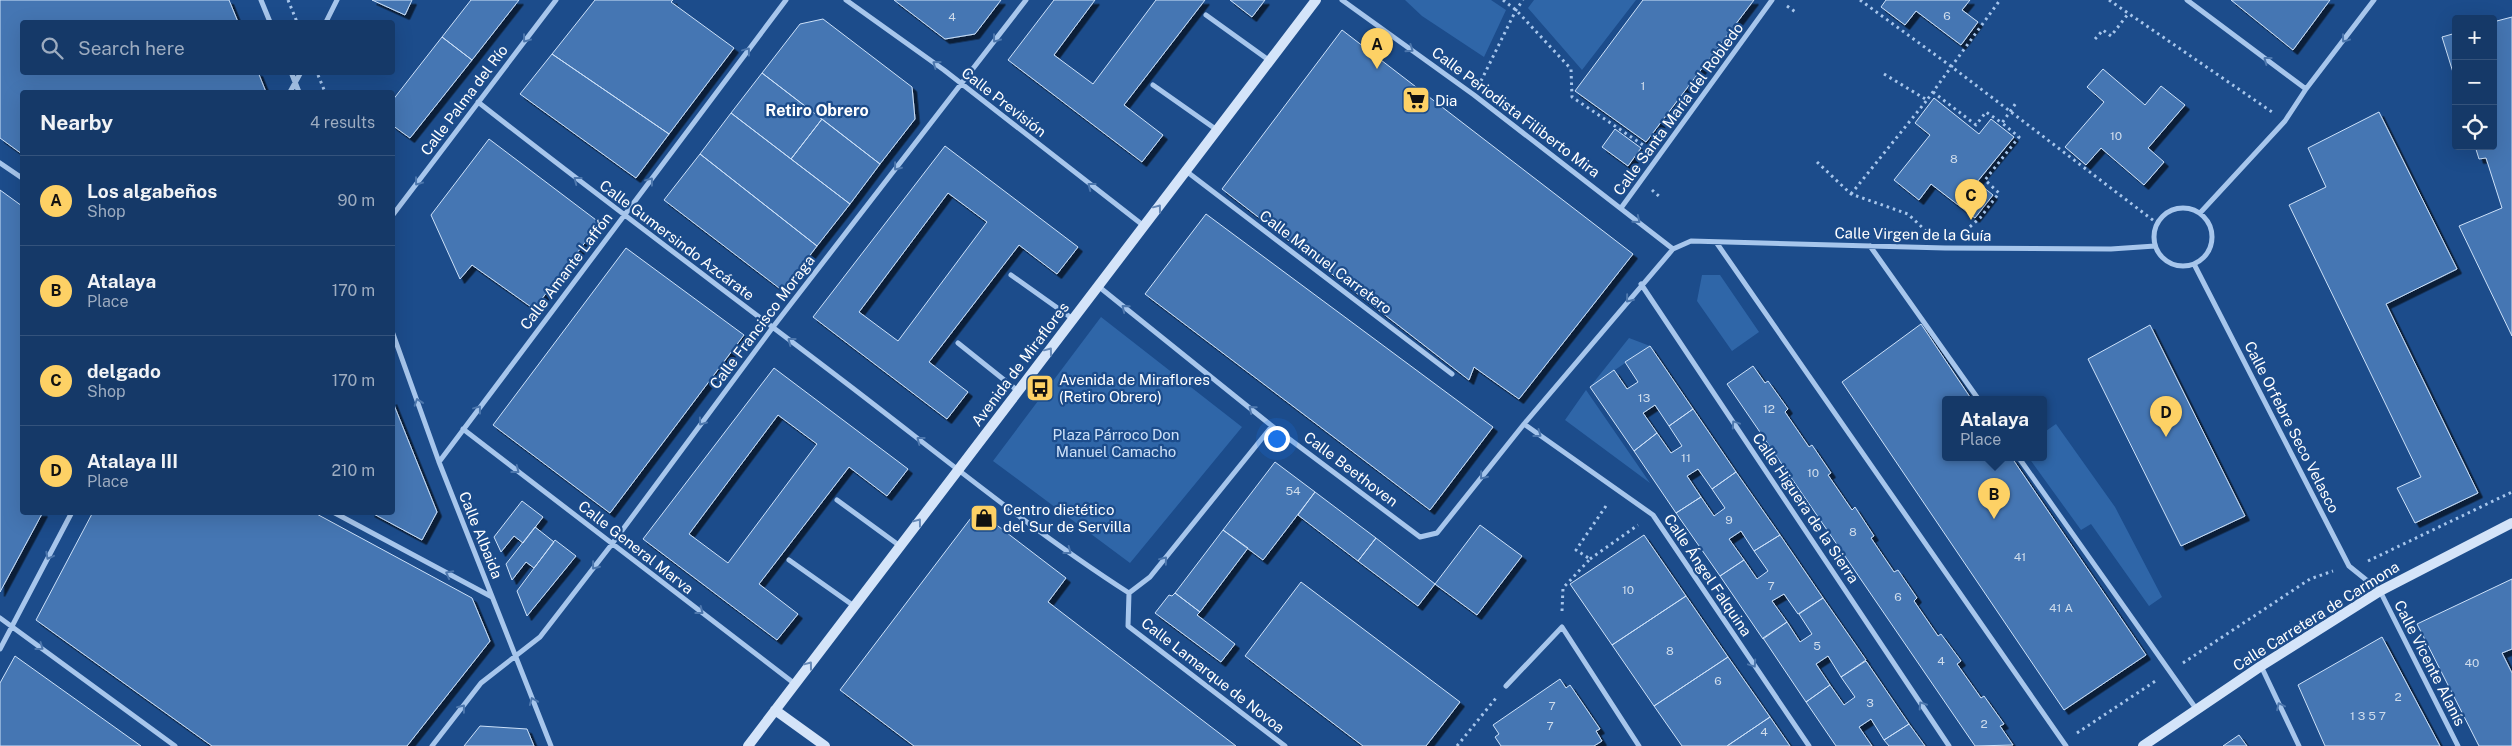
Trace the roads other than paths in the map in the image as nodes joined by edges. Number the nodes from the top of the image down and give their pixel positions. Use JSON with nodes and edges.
{"nodes":[{"id":1,"x":261,"y":0,"type":"edge"},
{"id":2,"x":337,"y":0,"type":"edge"},
{"id":3,"x":556,"y":0,"type":"edge"},
{"id":4,"x":786,"y":0,"type":"edge"},
{"id":5,"x":846,"y":0,"type":"edge"},
{"id":6,"x":1026,"y":0,"type":"edge"},
{"id":7,"x":1316,"y":0,"type":"edge"},
{"id":8,"x":1342,"y":0,"type":"edge"},
{"id":9,"x":1772,"y":0,"type":"edge"},
{"id":10,"x":2188,"y":0,"type":"edge"},
{"id":11,"x":2374,"y":0,"type":"edge"},
{"id":12,"x":1206,"y":15,"type":"dead end"},
{"id":13,"x":269,"y":20,"type":"edge"},
{"id":14,"x":327,"y":20,"type":"edge"},
{"id":15,"x":1270,"y":61,"type":"junction"},
{"id":16,"x":292,"y":75,"type":"edge"},
{"id":17,"x":299,"y":75,"type":"edge"},
{"id":18,"x":295,"y":83,"type":"junction"},
{"id":19,"x":961,"y":84,"type":"junction"},
{"id":20,"x":1154,"y":85,"type":"dead end"},
{"id":21,"x":2306,"y":89,"type":"junction"},
{"id":22,"x":291,"y":90,"type":"edge"},
{"id":23,"x":298,"y":90,"type":"edge"},
{"id":24,"x":478,"y":102,"type":"junction"},
{"id":25,"x":1217,"y":130,"type":"junction"},
{"id":26,"x":0,"y":163,"type":"edge"},
{"id":27,"x":1186,"y":171,"type":"junction"},
{"id":28,"x":20,"y":177,"type":"edge"},
{"id":29,"x":1622,"y":208,"type":"junction"},
{"id":30,"x":395,"y":212,"type":"edge"},
{"id":31,"x":2200,"y":213,"type":"junction"},
{"id":32,"x":623,"y":216,"type":"junction"},
{"id":33,"x":1144,"y":226,"type":"junction"},
{"id":34,"x":1716,"y":242,"type":"junction"},
{"id":35,"x":1870,"y":246,"type":"junction"},
{"id":36,"x":2155,"y":246,"type":"junction"},
{"id":37,"x":1673,"y":249,"type":"junction"},
{"id":38,"x":2194,"y":264,"type":"junction"},
{"id":39,"x":1011,"y":275,"type":"dead end"},
{"id":40,"x":1641,"y":284,"type":"junction"},
{"id":41,"x":1098,"y":286,"type":"junction"},
{"id":42,"x":1073,"y":319,"type":"junction"},
{"id":43,"x":772,"y":327,"type":"junction"},
{"id":44,"x":395,"y":340,"type":"edge"},
{"id":45,"x":958,"y":342,"type":"dead end"},
{"id":46,"x":1452,"y":374,"type":"dead end"},
{"id":47,"x":1018,"y":391,"type":"junction"},
{"id":48,"x":1976,"y":396,"type":"edge"},
{"id":49,"x":1524,"y":424,"type":"junction"},
{"id":50,"x":1272,"y":426,"type":"junction"},
{"id":51,"x":463,"y":429,"type":"junction"},
{"id":52,"x":2021,"y":461,"type":"edge"},
{"id":53,"x":439,"y":462,"type":"junction"},
{"id":54,"x":959,"y":469,"type":"junction"},
{"id":55,"x":837,"y":500,"type":"dead end"},
{"id":56,"x":70,"y":515,"type":"edge"},
{"id":57,"x":339,"y":515,"type":"edge"},
{"id":58,"x":2512,"y":523,"type":"edge"},
{"id":59,"x":612,"y":544,"type":"junction"},
{"id":60,"x":900,"y":546,"type":"junction"},
{"id":61,"x":789,"y":560,"type":"dead end"},
{"id":62,"x":2380,"y":591,"type":"junction"},
{"id":63,"x":1129,"y":593,"type":"junction"},
{"id":64,"x":492,"y":597,"type":"junction"},
{"id":65,"x":854,"y":606,"type":"junction"},
{"id":66,"x":0,"y":618,"type":"edge"},
{"id":67,"x":12,"y":626,"type":"junction"},
{"id":68,"x":0,"y":649,"type":"edge"},
{"id":69,"x":515,"y":656,"type":"junction"},
{"id":70,"x":2260,"y":666,"type":"junction"},
{"id":71,"x":795,"y":684,"type":"junction"},
{"id":72,"x":1506,"y":686,"type":"road end"},
{"id":73,"x":776,"y":710,"type":"junction"},
{"id":74,"x":2198,"y":710,"type":"junction"},
{"id":75,"x":2064,"y":744,"type":"edge"},
{"id":76,"x":175,"y":746,"type":"edge"},
{"id":77,"x":432,"y":746,"type":"edge"},
{"id":78,"x":551,"y":746,"type":"edge"},
{"id":79,"x":748,"y":746,"type":"edge"},
{"id":80,"x":826,"y":746,"type":"edge"},
{"id":81,"x":1284,"y":746,"type":"edge"},
{"id":82,"x":1639,"y":746,"type":"edge"},
{"id":83,"x":1809,"y":746,"type":"edge"},
{"id":84,"x":1949,"y":746,"type":"edge"},
{"id":85,"x":2143,"y":746,"type":"edge"},
{"id":86,"x":2299,"y":746,"type":"edge"},
{"id":87,"x":2458,"y":746,"type":"edge"}],
"edges":[{"from":1,"to":13,"type":"street"},
{"from":2,"to":14,"type":"street"},
{"from":3,"to":24,"type":"street","name":"Calle Palma del Río","one_way":true},
{"from":32,"to":4,"type":"street","name":"Calle Amante Laffón","one_way":true},
{"from":19,"to":5,"type":"street","name":"Calle Previsión","one_way":true},
{"from":6,"to":19,"type":"street","name":"Calle Francisco Moraga","one_way":true},
{"from":7,"to":15,"type":"street","name":"Avenida de Miraflores"},
{"from":8,"to":29,"type":"street","name":"Calle Periodista Filiberto Mira","one_way":true},
{"from":9,"to":29,"type":"street","name":"Calle Santa María del Robledo"},
{"from":21,"to":10,"type":"street","one_way":true},
{"from":11,"to":21,"type":"street","one_way":true},
{"from":12,"to":15,"type":"street"},
{"from":15,"to":25,"type":"street","name":"Avenida de Miraflores"},
{"from":16,"to":18,"type":"street"},
{"from":17,"to":18,"type":"street"},
{"from":18,"to":22,"type":"street"},
{"from":18,"to":23,"type":"street"},
{"from":33,"to":19,"type":"street","name":"Calle Previsión","one_way":true},
{"from":19,"to":43,"type":"street","name":"Calle Francisco Moraga","one_way":true},
{"from":20,"to":25,"type":"street"},
{"from":21,"to":31,"type":"street"},
{"from":24,"to":30,"type":"street","name":"Calle Palma del Río","one_way":true},
{"from":32,"to":24,"type":"street","name":"Calle Gumersindo Azcárate","one_way":true},
{"from":25,"to":27,"type":"street","name":"Avenida de Miraflores"},
{"from":26,"to":28,"type":"street"},
{"from":33,"to":27,"type":"street","name":"Avenida de Miraflores","one_way":true},
{"from":27,"to":46,"type":"street","name":"Calle Manuel Carretero"},
{"from":29,"to":37,"type":"street","name":"Calle Periodista Filiberto Mira","one_way":true},
{"from":31,"to":36,"type":"street"},
{"from":31,"to":38,"type":"street"},
{"from":32,"to":43,"type":"street","name":"Calle Gumersindo Azcárate"},
{"from":51,"to":32,"type":"street","name":"Calle Amante Laffón","one_way":true},
{"from":33,"to":41,"type":"street","name":"Avenida de Miraflores"},
{"from":34,"to":35,"type":"street","name":"Calle Virgen de la Guía"},
{"from":34,"to":37,"type":"street","name":"Calle Virgen de la Guía"},
{"from":34,"to":75,"type":"street"},
{"from":35,"to":36,"type":"street","name":"Calle Virgen de la Guía"},
{"from":35,"to":48,"type":"street"},
{"from":36,"to":38,"type":"street"},
{"from":37,"to":40,"type":"street"},
{"from":38,"to":62,"type":"street","name":"Calle Orfebre Seco Velasco"},
{"from":39,"to":42,"type":"street"},
{"from":40,"to":49,"type":"street","one_way":true},
{"from":84,"to":40,"type":"street","name":"Calle Higuera de la Sierra","one_way":true},
{"from":41,"to":42,"type":"street","name":"Avenida de Miraflores"},
{"from":50,"to":41,"type":"street","name":"Calle Beethoven","one_way":true},
{"from":47,"to":42,"type":"street","name":"Avenida de Miraflores","one_way":true},
{"from":54,"to":43,"type":"street","name":"Calle Gumersindo Azcárate","one_way":true},
{"from":43,"to":59,"type":"street","name":"Calle Francisco Moraga","one_way":true},
{"from":53,"to":44,"type":"street","name":"Calle Albaida","one_way":true},
{"from":45,"to":47,"type":"street"},
{"from":47,"to":54,"type":"street","name":"Avenida de Miraflores"},
{"from":49,"to":50,"type":"street","name":"Calle Beethoven","one_way":true},
{"from":49,"to":83,"type":"street","name":"Calle Ángel Falquina","one_way":true},
{"from":63,"to":50,"type":"street","one_way":true},
{"from":51,"to":53,"type":"street","name":"Calle Amante Laffón"},
{"from":51,"to":59,"type":"street","name":"Calle General Marva","one_way":true},
{"from":52,"to":74,"type":"street"},
{"from":53,"to":64,"type":"street","name":"Calle Albaida"},
{"from":60,"to":54,"type":"street","name":"Avenida de Miraflores","one_way":true},
{"from":54,"to":63,"type":"street","one_way":true},
{"from":55,"to":60,"type":"street"},
{"from":56,"to":67,"type":"street","one_way":true},
{"from":64,"to":57,"type":"street","one_way":true},
{"from":58,"to":62,"type":"street","name":"Calle Carretera de Carmona"},
{"from":59,"to":69,"type":"street","name":"Calle Francisco Moraga","one_way":true},
{"from":59,"to":71,"type":"street","name":"Calle General Marva","one_way":true},
{"from":60,"to":65,"type":"street","name":"Avenida de Miraflores"},
{"from":61,"to":65,"type":"street"},
{"from":62,"to":70,"type":"street","name":"Calle Carretera de Carmona"},
{"from":62,"to":87,"type":"street","name":"Calle Vicente Alanís"},
{"from":63,"to":81,"type":"street","name":"Calle Lamarque de Novoa"},
{"from":64,"to":69,"type":"street","name":"Calle Albaida"},
{"from":71,"to":65,"type":"street","name":"Avenida de Miraflores","one_way":true},
{"from":66,"to":67,"type":"street"},
{"from":67,"to":68,"type":"street"},
{"from":67,"to":76,"type":"street","one_way":true},
{"from":77,"to":69,"type":"street","name":"Calle Francisco Moraga","one_way":true},
{"from":78,"to":69,"type":"street","name":"Calle Albaida","one_way":true},
{"from":70,"to":74,"type":"street","name":"Calle Carretera de Carmona"},
{"from":86,"to":70,"type":"street","one_way":true},
{"from":71,"to":73,"type":"street","name":"Avenida de Miraflores"},
{"from":72,"to":82,"type":"street"},
{"from":73,"to":79,"type":"street","name":"Avenida de Miraflores"},
{"from":73,"to":80,"type":"street"},
{"from":74,"to":85,"type":"street","name":"Calle Carretera de Carmona"}]}
